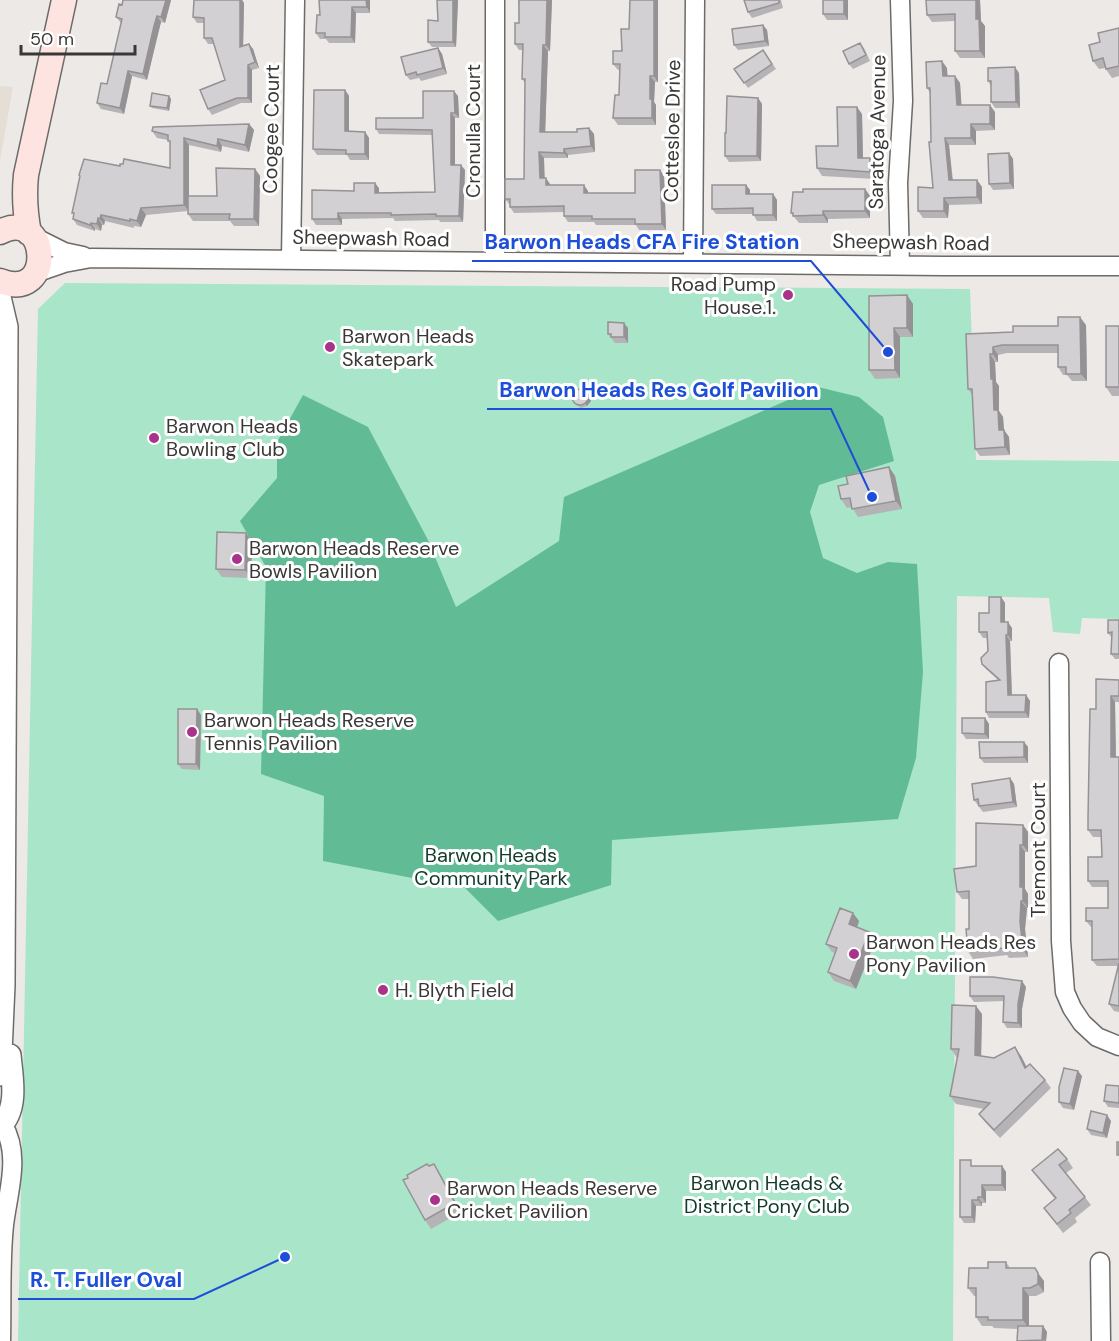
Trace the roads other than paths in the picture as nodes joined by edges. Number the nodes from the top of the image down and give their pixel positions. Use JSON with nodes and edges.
{"nodes":[{"id":1,"x":64,"y":0,"type":"edge"},
{"id":2,"x":295,"y":0,"type":"edge"},
{"id":3,"x":495,"y":0,"type":"edge"},
{"id":4,"x":696,"y":0,"type":"edge"},
{"id":5,"x":900,"y":0,"type":"edge"},
{"id":6,"x":26,"y":175,"type":"junction"},
{"id":7,"x":0,"y":227,"type":"edge"},
{"id":8,"x":0,"y":232,"type":"edge"},
{"id":9,"x":31,"y":235,"type":"junction"},
{"id":10,"x":91,"y":258,"type":"junction"},
{"id":11,"x":291,"y":259,"type":"junction"},
{"id":12,"x":495,"y":262,"type":"junction"},
{"id":13,"x":693,"y":262,"type":"junction"},
{"id":14,"x":900,"y":265,"type":"junction"},
{"id":15,"x":1119,"y":266,"type":"edge"},
{"id":16,"x":32,"y":276,"type":"junction"},
{"id":17,"x":0,"y":280,"type":"edge"},
{"id":18,"x":0,"y":297,"type":"edge"},
{"id":19,"x":7,"y":327,"type":"junction"},
{"id":20,"x":3,"y":648,"type":"edge"},
{"id":21,"x":1059,"y":663,"type":"dead end"},
{"id":22,"x":4,"y":985,"type":"junction"},
{"id":23,"x":1119,"y":1046,"type":"edge"},
{"id":24,"x":0,"y":1075,"type":"edge"},
{"id":25,"x":1,"y":1124,"type":"edge"},
{"id":26,"x":0,"y":1196,"type":"edge"},
{"id":27,"x":4,"y":1225,"type":"junction"},
{"id":28,"x":1100,"y":1262,"type":"dead end"},
{"id":29,"x":1,"y":1341,"type":"edge"},
{"id":30,"x":1101,"y":1341,"type":"edge"}],
"edges":[{"from":1,"to":6,"type":"main road"},
{"from":2,"to":11,"type":"street","name":"Coogee Court"},
{"from":3,"to":12,"type":"street","name":"Cronulla Court"},
{"from":4,"to":13,"type":"street","name":"Cottesloe Drive"},
{"from":5,"to":14,"type":"street","name":"Saratoga Avenue"},
{"from":6,"to":7,"type":"main road"},
{"from":6,"to":9,"type":"main road"},
{"from":8,"to":9,"type":"main road"},
{"from":9,"to":10,"type":"street","name":"Sheepwash Road"},
{"from":9,"to":16,"type":"main road"},
{"from":10,"to":11,"type":"street","name":"Sheepwash Road"},
{"from":10,"to":16,"type":"street","name":"Sheepwash Road"},
{"from":11,"to":12,"type":"street","name":"Sheepwash Road"},
{"from":12,"to":13,"type":"street","name":"Sheepwash Road"},
{"from":13,"to":14,"type":"street","name":"Sheepwash Road"},
{"from":14,"to":15,"type":"street","name":"Sheepwash Road"},
{"from":16,"to":17,"type":"main road"},
{"from":16,"to":19,"type":"street"},
{"from":18,"to":19,"type":"street"},
{"from":19,"to":20,"type":"street"},
{"from":20,"to":22,"type":"street"},
{"from":21,"to":23,"type":"street","name":"Tremont Court"},
{"from":22,"to":24,"type":"street"},
{"from":22,"to":25,"type":"street"},
{"from":25,"to":27,"type":"street"},
{"from":26,"to":27,"type":"street"},
{"from":27,"to":29,"type":"street"},
{"from":28,"to":30,"type":"street"}]}
